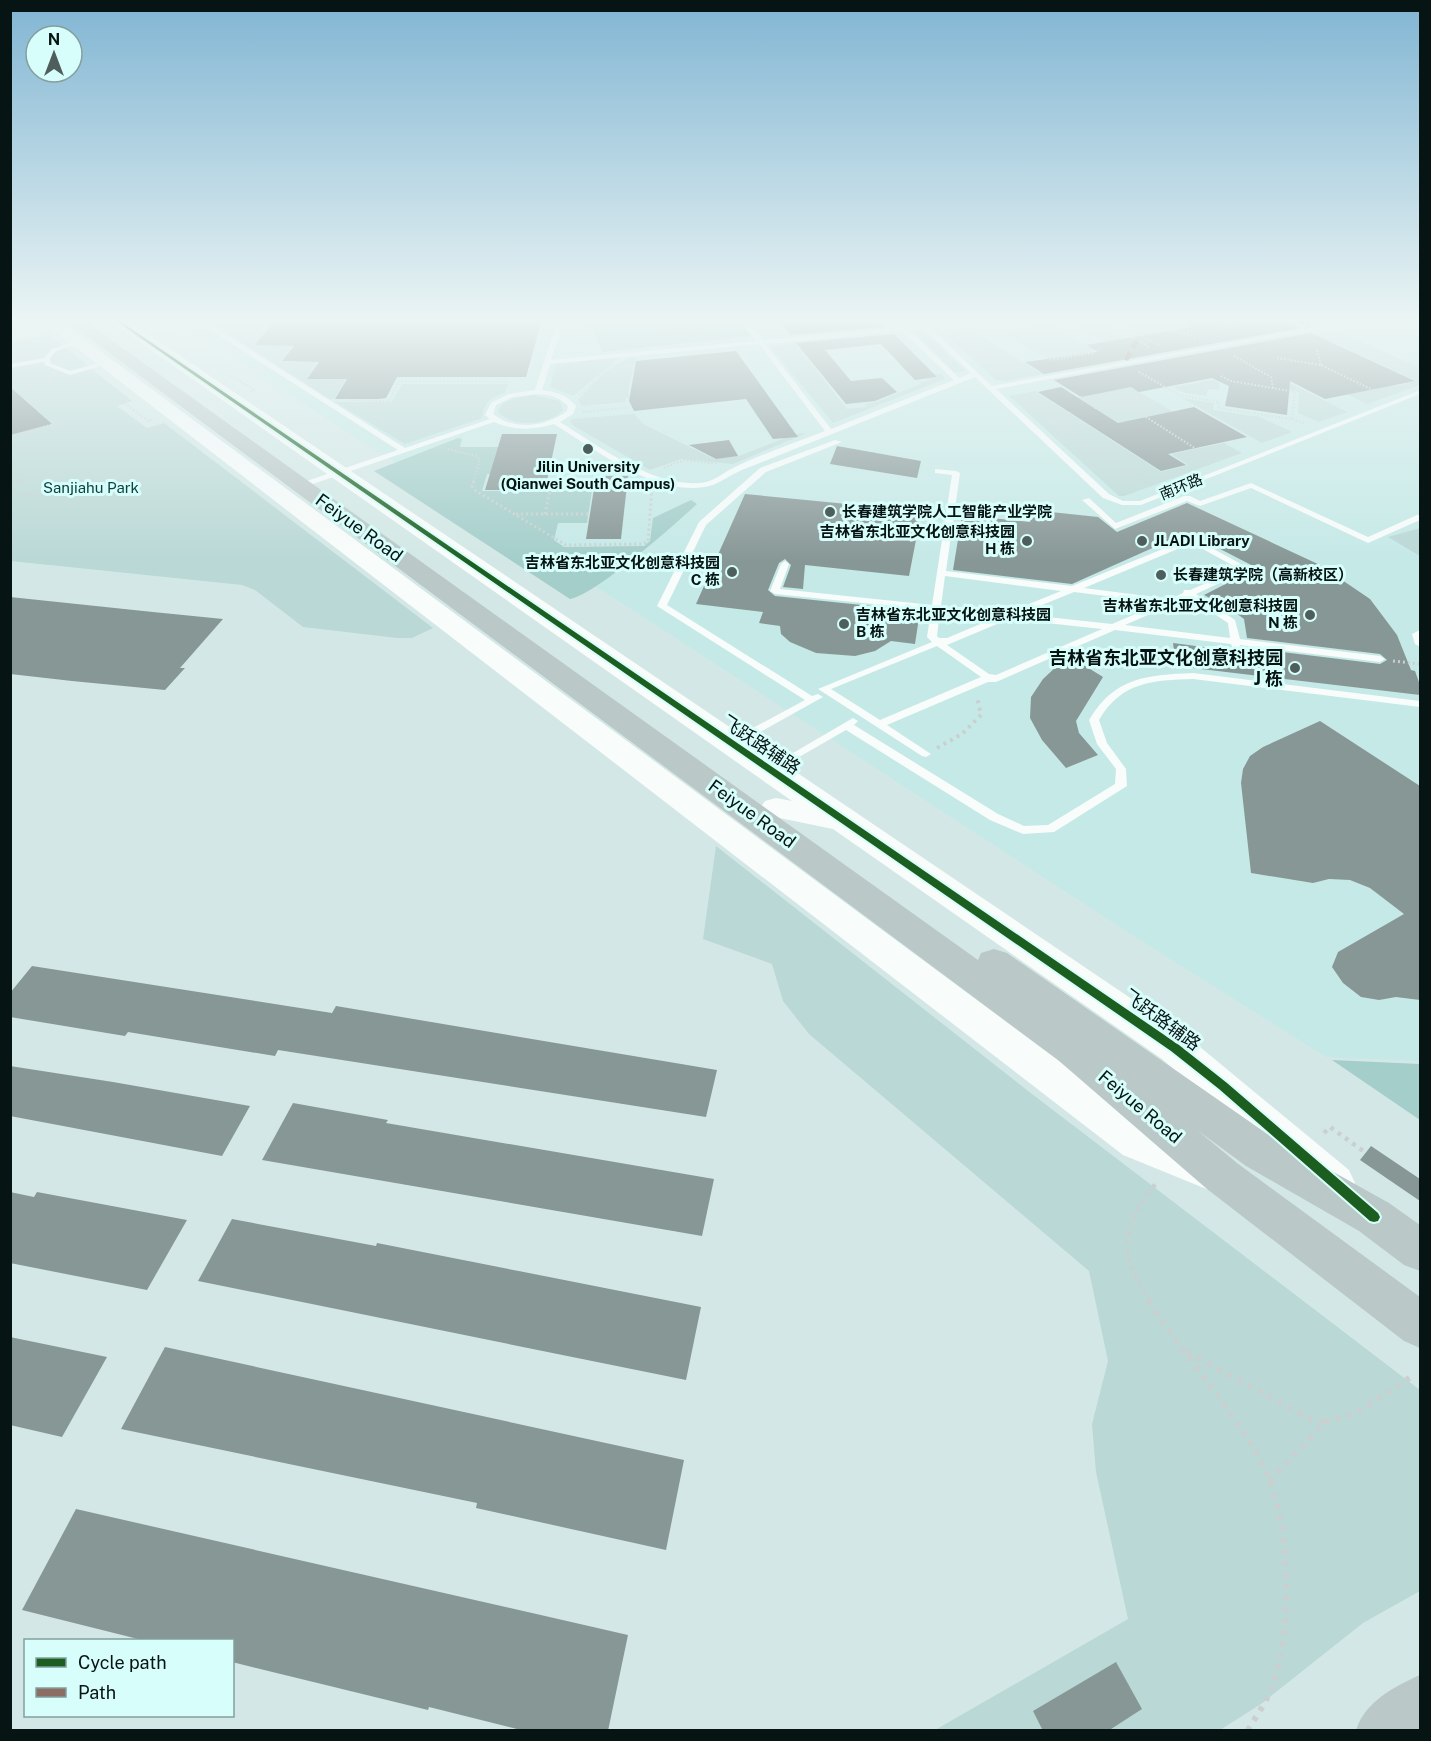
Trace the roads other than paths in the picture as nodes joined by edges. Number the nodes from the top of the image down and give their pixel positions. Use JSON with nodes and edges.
{"nodes":[{"id":1,"x":155,"y":400,"type":"edge"},
{"id":2,"x":195,"y":400,"type":"edge"},
{"id":3,"x":218,"y":400,"type":"edge"},
{"id":4,"x":324,"y":400,"type":"edge"},
{"id":5,"x":501,"y":400,"type":"edge"},
{"id":6,"x":566,"y":400,"type":"edge"},
{"id":7,"x":805,"y":400,"type":"edge"},
{"id":8,"x":906,"y":400,"type":"edge"},
{"id":9,"x":1005,"y":400,"type":"edge"},
{"id":10,"x":1399,"y":400,"type":"edge"},
{"id":11,"x":494,"y":420,"type":"junction"},
{"id":12,"x":555,"y":422,"type":"junction"},
{"id":13,"x":829,"y":431,"type":"junction"},
{"id":14,"x":838,"y":442,"type":"dead end"},
{"id":15,"x":403,"y":450,"type":"junction"},
{"id":16,"x":938,"y":471,"type":"dead end"},
{"id":17,"x":319,"y":480,"type":"junction"},
{"id":18,"x":1086,"y":500,"type":"dead end"},
{"id":19,"x":1420,"y":517,"type":"edge"},
{"id":20,"x":785,"y":564,"type":"dead end"},
{"id":21,"x":941,"y":573,"type":"junction"},
{"id":22,"x":1073,"y":589,"type":"junction"},
{"id":23,"x":1187,"y":592,"type":"junction"},
{"id":24,"x":1167,"y":601,"type":"junction"},
{"id":25,"x":936,"y":607,"type":"junction"},
{"id":26,"x":1010,"y":615,"type":"junction"},
{"id":27,"x":1114,"y":627,"type":"junction"},
{"id":28,"x":1098,"y":630,"type":"junction"},
{"id":29,"x":1420,"y":633,"type":"edge"},
{"id":30,"x":940,"y":644,"type":"junction"},
{"id":31,"x":1420,"y":644,"type":"edge"},
{"id":32,"x":1380,"y":659,"type":"road end"},
{"id":33,"x":827,"y":692,"type":"junction"},
{"id":34,"x":658,"y":694,"type":"junction"},
{"id":35,"x":812,"y":700,"type":"junction"},
{"id":36,"x":1420,"y":704,"type":"edge"},
{"id":37,"x":864,"y":714,"type":"junction"},
{"id":38,"x":846,"y":724,"type":"junction"},
{"id":39,"x":880,"y":724,"type":"junction"},
{"id":40,"x":680,"y":739,"type":"junction"},
{"id":41,"x":731,"y":744,"type":"junction"},
{"id":42,"x":926,"y":754,"type":"road end"},
{"id":43,"x":769,"y":770,"type":"junction"},
{"id":44,"x":776,"y":808,"type":"junction"},
{"id":45,"x":843,"y":820,"type":"junction"},
{"id":46,"x":1222,"y":1176,"type":"junction"},
{"id":47,"x":1374,"y":1217,"type":"junction"},
{"id":48,"x":1420,"y":1250,"type":"edge"},
{"id":49,"x":1420,"y":1325,"type":"edge"},
{"id":50,"x":1420,"y":1704,"type":"edge"},
{"id":51,"x":1385,"y":1731,"type":"edge"}],
"edges":[{"from":1,"to":46,"type":"street"},
{"from":2,"to":17,"type":"main road","name":"Feiyue Road"},
{"from":3,"to":17,"type":"street","name":"飞跃路辅路"},
{"from":4,"to":15,"type":"lane"},
{"from":5,"to":11,"type":"lane"},
{"from":6,"to":12,"type":"lane"},
{"from":7,"to":13,"type":"lane"},
{"from":8,"to":13,"type":"lane"},
{"from":9,"to":10,"type":"lane","name":"南环路"},
{"from":11,"to":12,"type":"lane"},
{"from":11,"to":15,"type":"lane"},
{"from":12,"to":13,"type":"lane"},
{"from":14,"to":35,"type":"lane"},
{"from":15,"to":17,"type":"lane"},
{"from":16,"to":21,"type":"lane"},
{"from":17,"to":34,"type":"street","name":"飞跃路辅路"},
{"from":17,"to":40,"type":"main road","name":"Feiyue Road"},
{"from":17,"to":46,"type":"main road","name":"Feiyue Road"},
{"from":18,"to":19,"type":"lane"},
{"from":20,"to":25,"type":"lane"},
{"from":21,"to":22,"type":"lane"},
{"from":21,"to":25,"type":"lane"},
{"from":22,"to":24,"type":"lane"},
{"from":22,"to":26,"type":"lane"},
{"from":22,"to":27,"type":"lane"},
{"from":23,"to":24,"type":"lane"},
{"from":23,"to":28,"type":"lane"},
{"from":23,"to":33,"type":"lane"},
{"from":24,"to":28,"type":"lane"},
{"from":25,"to":26,"type":"lane"},
{"from":25,"to":30,"type":"lane"},
{"from":26,"to":27,"type":"lane"},
{"from":26,"to":30,"type":"lane"},
{"from":27,"to":30,"type":"lane"},
{"from":27,"to":32,"type":"lane"},
{"from":28,"to":39,"type":"lane"},
{"from":29,"to":31,"type":"lane"},
{"from":33,"to":35,"type":"lane"},
{"from":33,"to":37,"type":"lane"},
{"from":34,"to":40,"type":"street"},
{"from":34,"to":41,"type":"street","name":"飞跃路辅路"},
{"from":35,"to":41,"type":"lane"},
{"from":36,"to":38,"type":"lane"},
{"from":37,"to":38,"type":"lane"},
{"from":37,"to":39,"type":"lane"},
{"from":38,"to":43,"type":"lane"},
{"from":39,"to":42,"type":"lane"},
{"from":40,"to":44,"type":"main road","name":"Feiyue Road"},
{"from":41,"to":43,"type":"street","name":"飞跃路辅路"},
{"from":43,"to":45,"type":"street","name":"飞跃路辅路"},
{"from":44,"to":45,"type":"street"},
{"from":44,"to":47,"type":"main road","name":"Feiyue Road"},
{"from":45,"to":47,"type":"street","name":"飞跃路辅路"},
{"from":46,"to":49,"type":"main road","name":"Feiyue Road"},
{"from":47,"to":48,"type":"main road","name":"Feiyue Road"},
{"from":50,"to":51,"type":"main road"}]}
